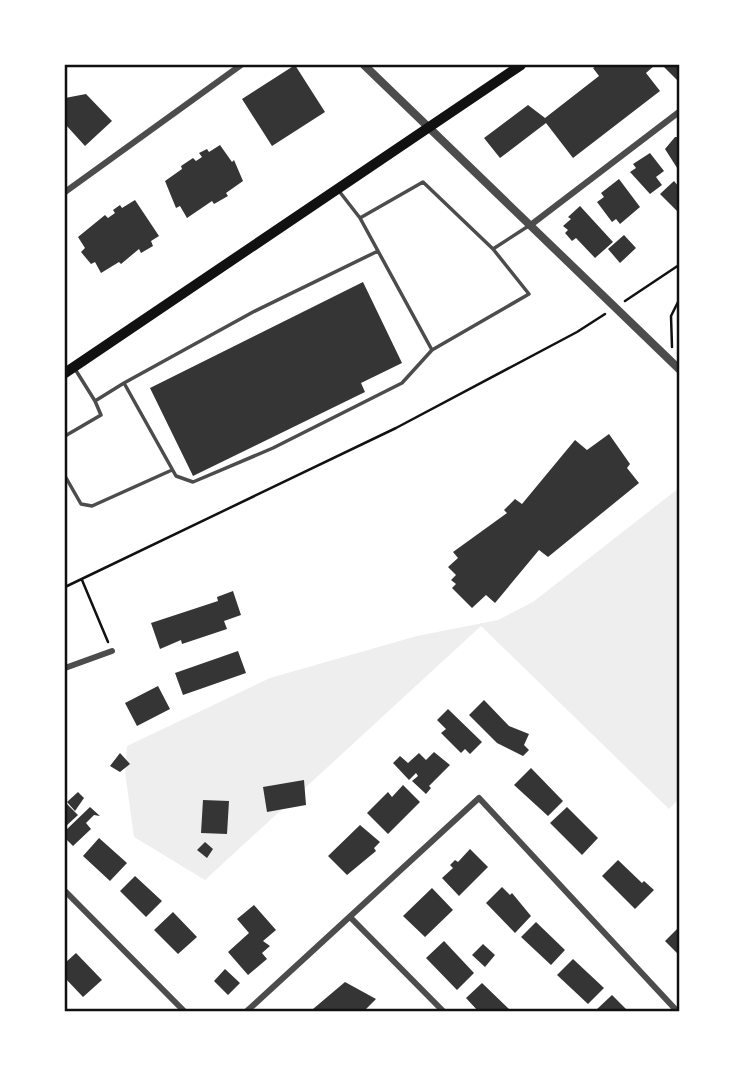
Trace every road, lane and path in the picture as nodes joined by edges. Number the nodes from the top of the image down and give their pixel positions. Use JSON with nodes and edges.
{"nodes":[{"id":1,"x":241,"y":65,"type":"edge"},
{"id":2,"x":365,"y":65,"type":"edge"},
{"id":3,"x":521,"y":65,"type":"edge"},
{"id":4,"x":679,"y":112,"type":"edge"},
{"id":5,"x":432,"y":127,"type":"junction"},
{"id":6,"x":338,"y":190,"type":"junction"},
{"id":7,"x":65,"y":192,"type":"edge"},
{"id":8,"x":360,"y":218,"type":"junction"},
{"id":9,"x":532,"y":224,"type":"junction"},
{"id":10,"x":494,"y":249,"type":"junction"},
{"id":11,"x":378,"y":251,"type":"junction"},
{"id":12,"x":679,"y":265,"type":"edge"},
{"id":13,"x":648,"y":286,"type":"dead end"},
{"id":14,"x":679,"y":300,"type":"edge"},
{"id":15,"x":577,"y":332,"type":"dead end"},
{"id":16,"x":432,"y":350,"type":"junction"},
{"id":17,"x":677,"y":367,"type":"edge"},
{"id":18,"x":69,"y":370,"type":"edge"},
{"id":19,"x":124,"y":383,"type":"junction"},
{"id":20,"x":95,"y":401,"type":"junction"},
{"id":21,"x":65,"y":436,"type":"edge"},
{"id":22,"x":172,"y":470,"type":"junction"},
{"id":23,"x":65,"y":476,"type":"edge"},
{"id":24,"x":81,"y":579,"type":"junction"},
{"id":25,"x":65,"y":587,"type":"edge"},
{"id":26,"x":111,"y":651,"type":"joint"},
{"id":27,"x":65,"y":668,"type":"edge"},
{"id":28,"x":65,"y":891,"type":"edge"},
{"id":29,"x":350,"y":917,"type":"junction"},
{"id":30,"x":184,"y":1011,"type":"edge"},
{"id":31,"x":247,"y":1011,"type":"edge"},
{"id":32,"x":443,"y":1011,"type":"edge"},
{"id":33,"x":677,"y":1011,"type":"edge"}],
"edges":[{"from":1,"to":7,"type":"street"},
{"from":2,"to":5,"type":"street"},
{"from":3,"to":5,"type":"main road"},
{"from":4,"to":9,"type":"street"},
{"from":5,"to":6,"type":"main road"},
{"from":5,"to":9,"type":"street"},
{"from":6,"to":8,"type":"lane"},
{"from":6,"to":18,"type":"main road"},
{"from":8,"to":10,"type":"lane"},
{"from":8,"to":11,"type":"lane"},
{"from":9,"to":10,"type":"lane"},
{"from":9,"to":17,"type":"street"},
{"from":10,"to":16,"type":"lane"},
{"from":11,"to":16,"type":"lane"},
{"from":11,"to":19,"type":"lane"},
{"from":12,"to":13,"type":"path"},
{"from":14,"to":17,"type":"path"},
{"from":15,"to":24,"type":"path"},
{"from":16,"to":22,"type":"lane"},
{"from":18,"to":20,"type":"lane"},
{"from":19,"to":20,"type":"lane"},
{"from":19,"to":22,"type":"lane"},
{"from":20,"to":21,"type":"lane"},
{"from":22,"to":23,"type":"lane"},
{"from":24,"to":25,"type":"path"},
{"from":24,"to":26,"type":"path"},
{"from":26,"to":27,"type":"street"},
{"from":28,"to":30,"type":"street"},
{"from":29,"to":31,"type":"street"},
{"from":29,"to":32,"type":"street"},
{"from":29,"to":33,"type":"street"}]}
